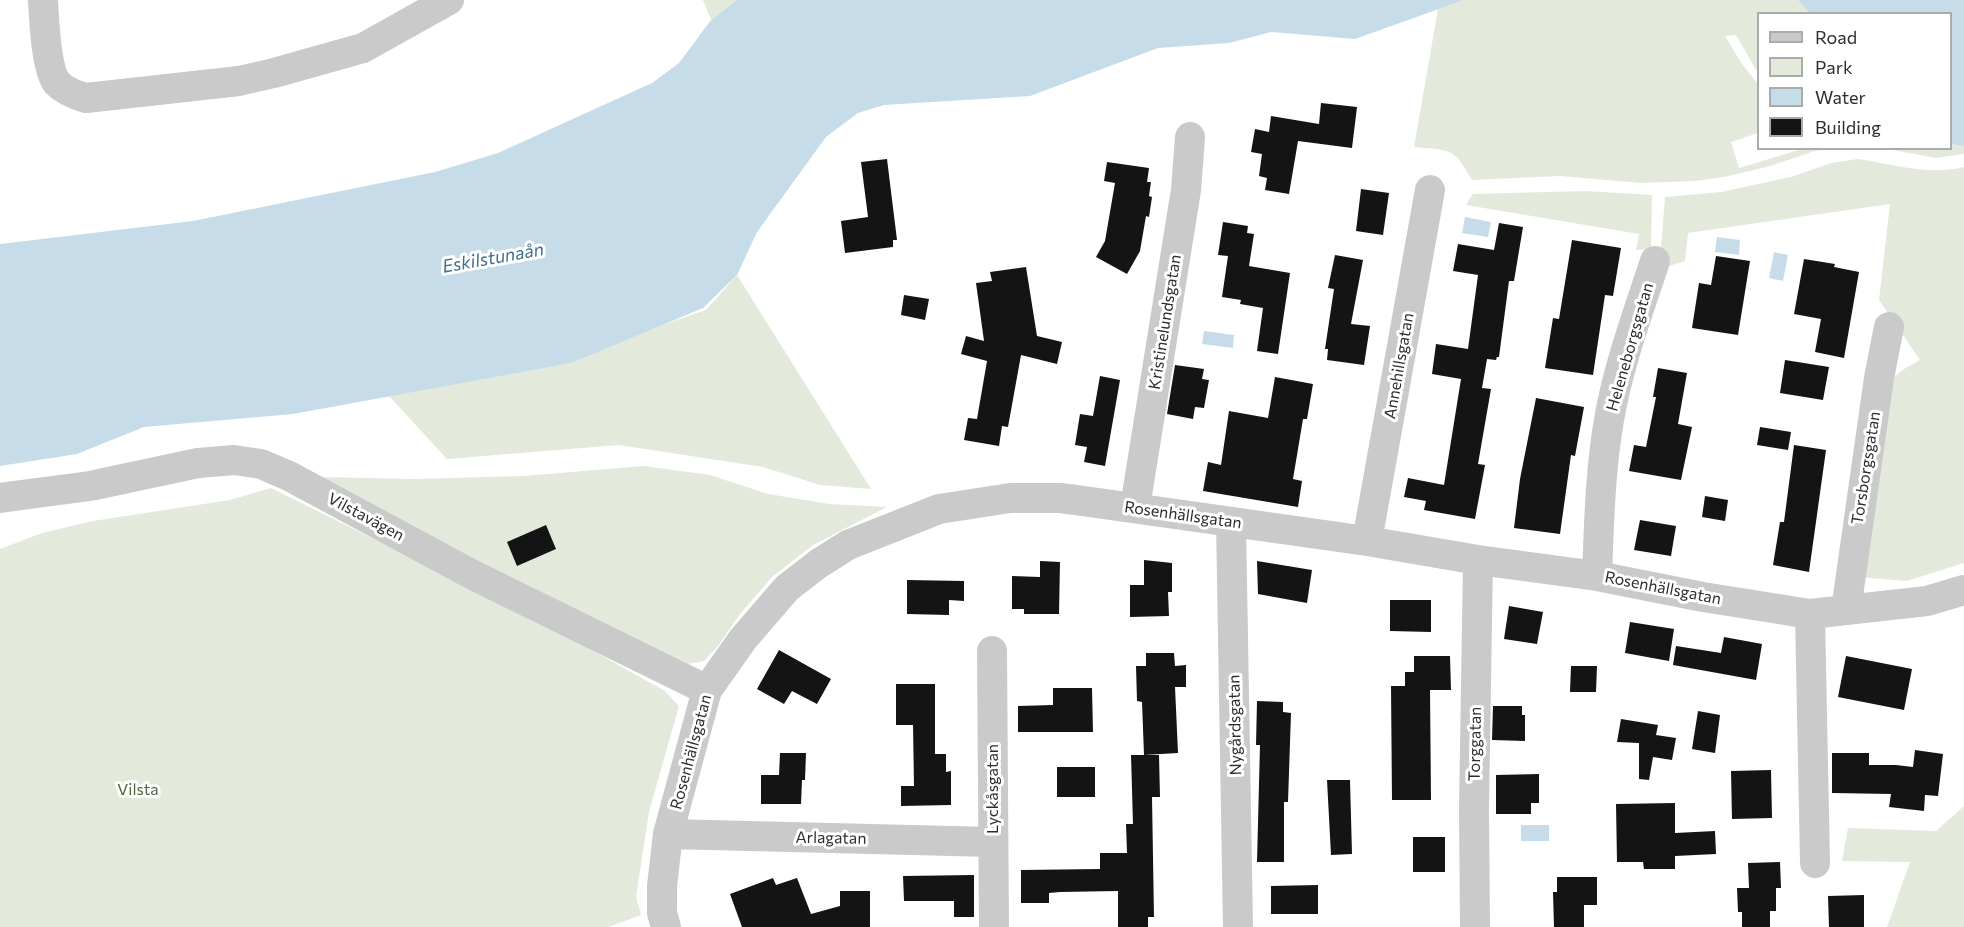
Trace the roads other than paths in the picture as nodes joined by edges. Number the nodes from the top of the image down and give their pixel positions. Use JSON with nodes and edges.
{"nodes":[{"id":1,"x":43,"y":0,"type":"edge"},
{"id":2,"x":449,"y":0,"type":"edge"},
{"id":3,"x":1190,"y":137,"type":"dead end"},
{"id":4,"x":1430,"y":190,"type":"dead end"},
{"id":5,"x":1655,"y":261,"type":"dead end"},
{"id":6,"x":1889,"y":327,"type":"dead end"},
{"id":7,"x":0,"y":498,"type":"edge"},
{"id":8,"x":1135,"y":507,"type":"junction"},
{"id":9,"x":1231,"y":522,"type":"junction"},
{"id":10,"x":1367,"y":541,"type":"junction"},
{"id":11,"x":1478,"y":560,"type":"junction"},
{"id":12,"x":1597,"y":576,"type":"junction"},
{"id":13,"x":1964,"y":590,"type":"edge"},
{"id":14,"x":1846,"y":610,"type":"junction"},
{"id":15,"x":1810,"y":614,"type":"junction"},
{"id":16,"x":992,"y":651,"type":"dead end"},
{"id":17,"x":707,"y":690,"type":"junction"},
{"id":18,"x":668,"y":834,"type":"junction"},
{"id":19,"x":993,"y":842,"type":"junction"},
{"id":20,"x":1815,"y":863,"type":"dead end"},
{"id":21,"x":666,"y":927,"type":"edge"},
{"id":22,"x":994,"y":927,"type":"edge"},
{"id":23,"x":1238,"y":927,"type":"edge"},
{"id":24,"x":1475,"y":927,"type":"edge"}],
"edges":[{"from":1,"to":2,"type":"street"},
{"from":3,"to":8,"type":"street","name":"Kristinelundsgatan"},
{"from":4,"to":10,"type":"street","name":"Annehillsgatan"},
{"from":5,"to":12,"type":"street","name":"Heleneborgsgatan"},
{"from":6,"to":14,"type":"street","name":"Torsborgsgatan"},
{"from":7,"to":17,"type":"street","name":"Vilstavägen"},
{"from":8,"to":9,"type":"street","name":"Rosenhällsgatan"},
{"from":8,"to":17,"type":"street","name":"Rosenhällsgatan"},
{"from":9,"to":10,"type":"street","name":"Rosenhällsgatan"},
{"from":9,"to":23,"type":"street","name":"Nygårdsgatan"},
{"from":10,"to":11,"type":"street","name":"Rosenhällsgatan"},
{"from":11,"to":12,"type":"street","name":"Rosenhällsgatan"},
{"from":11,"to":24,"type":"street","name":"Torggatan"},
{"from":12,"to":15,"type":"street","name":"Rosenhällsgatan"},
{"from":13,"to":14,"type":"street","name":"Rosenhällsgatan"},
{"from":14,"to":15,"type":"street","name":"Rosenhällsgatan"},
{"from":15,"to":20,"type":"street"},
{"from":16,"to":19,"type":"street","name":"Lyckåsgatan"},
{"from":17,"to":18,"type":"street","name":"Rosenhällsgatan"},
{"from":18,"to":19,"type":"street","name":"Arlagatan"},
{"from":18,"to":21,"type":"street","name":"Rosenhällsgatan"},
{"from":19,"to":22,"type":"street","name":"Lyckåsgatan"}]}
